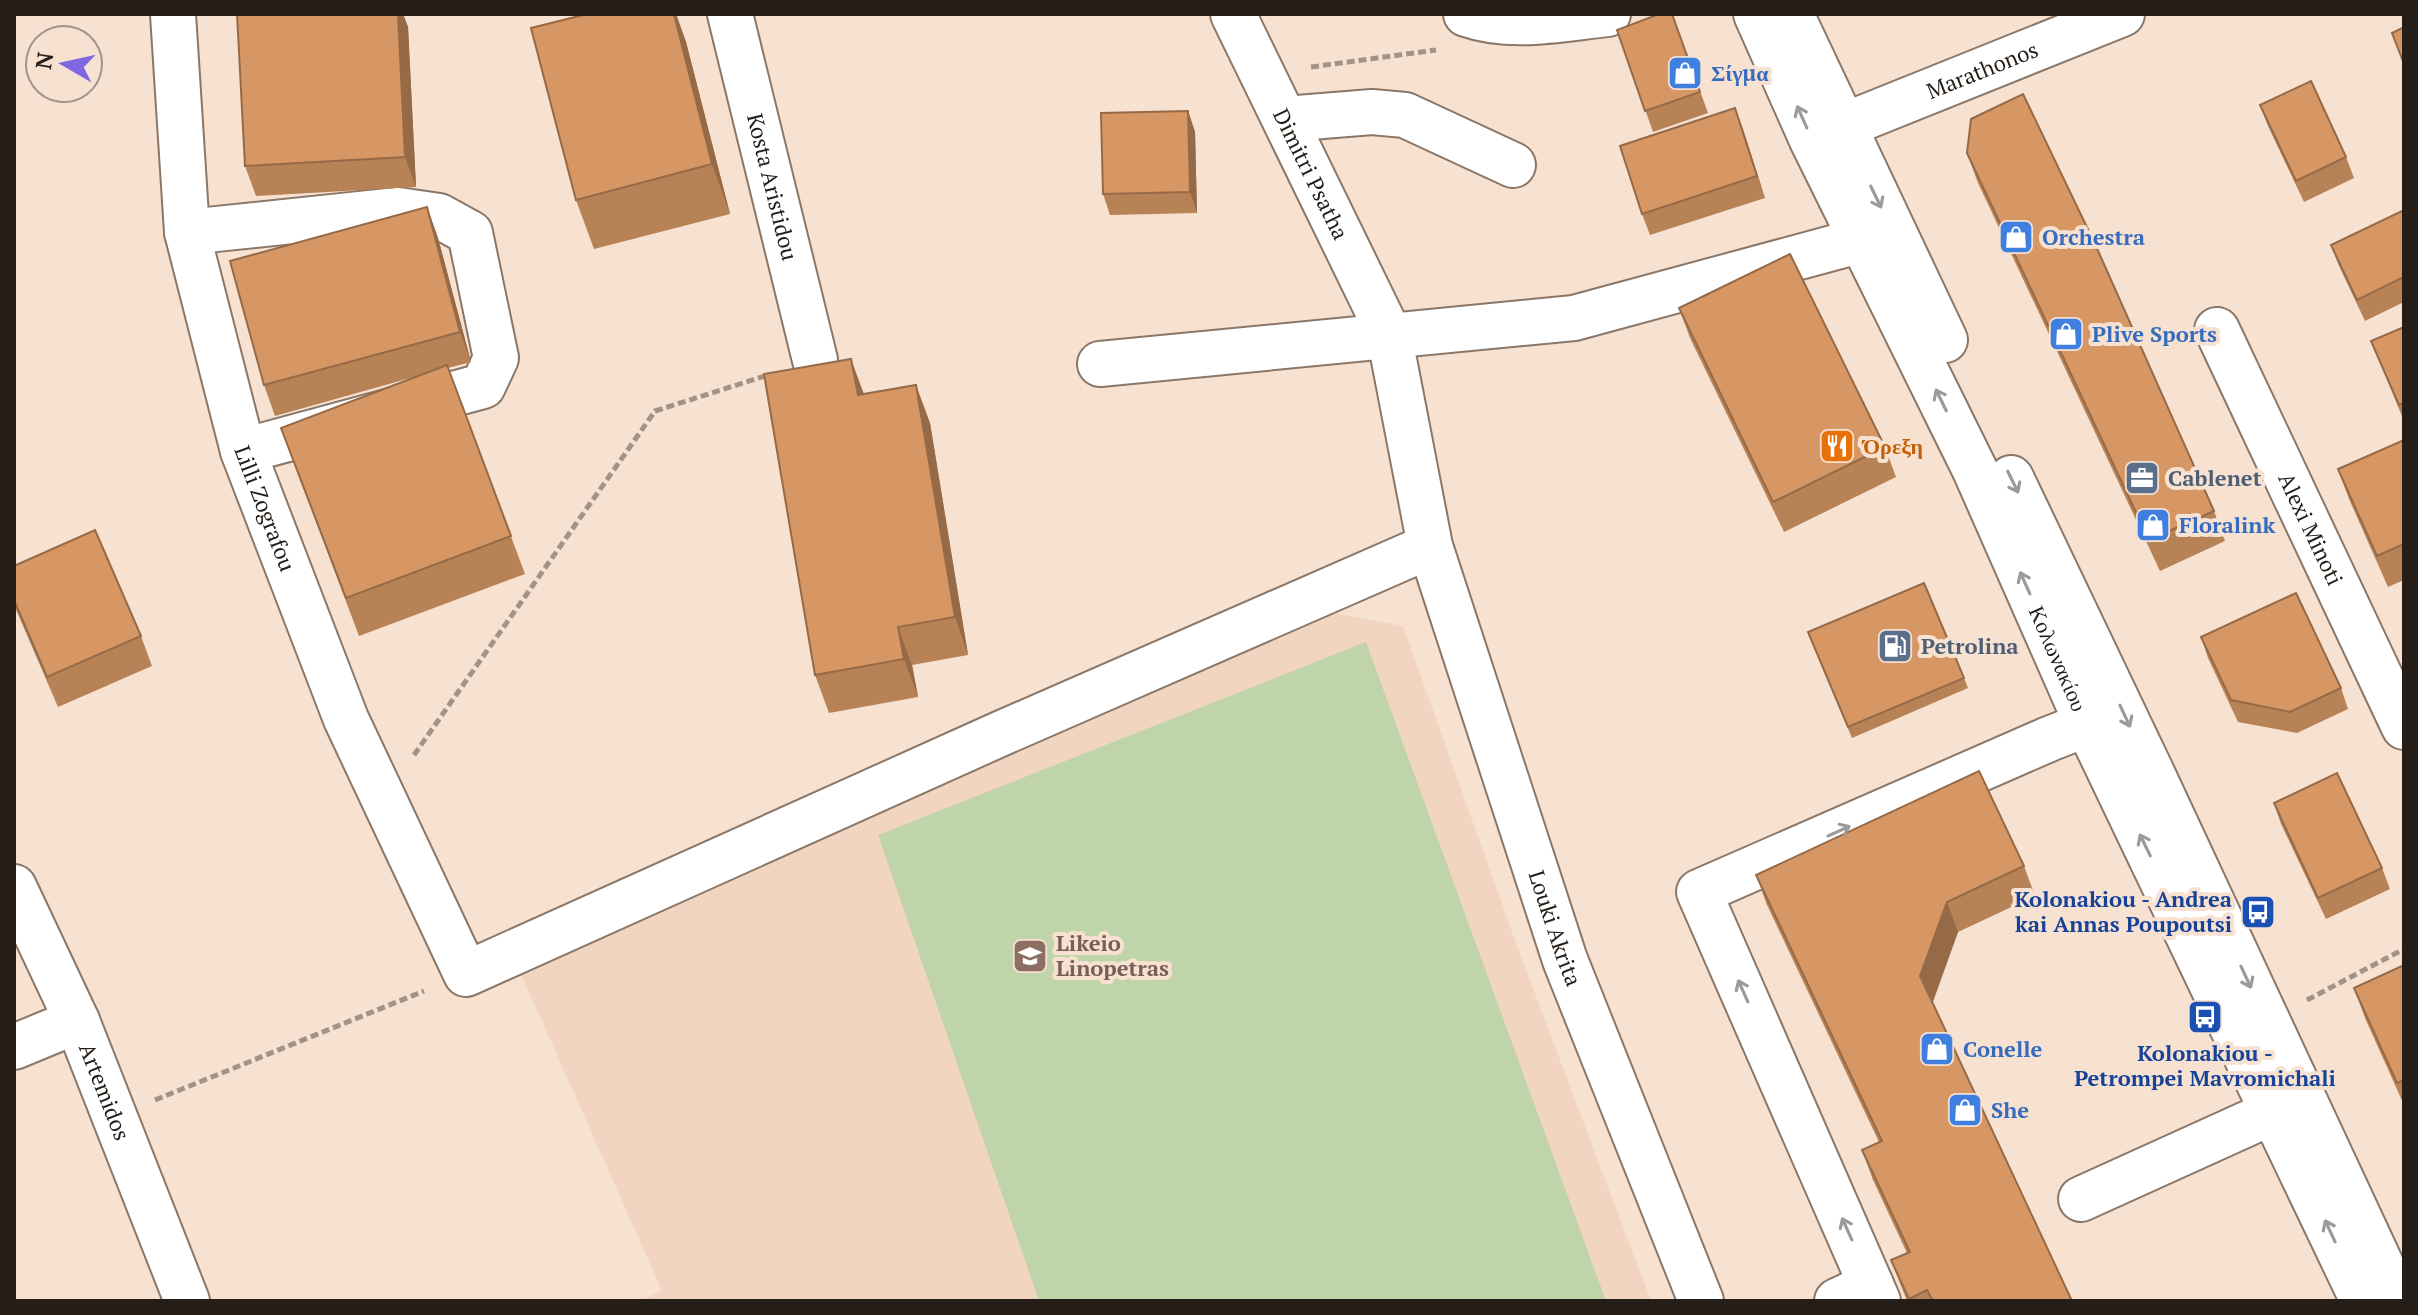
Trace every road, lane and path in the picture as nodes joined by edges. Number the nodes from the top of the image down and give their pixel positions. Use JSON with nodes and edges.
{"nodes":[{"id":1,"x":173,"y":14,"type":"edge"},
{"id":2,"x":730,"y":14,"type":"edge"},
{"id":3,"x":1233,"y":14,"type":"edge"},
{"id":4,"x":1466,"y":14,"type":"edge"},
{"id":5,"x":1608,"y":14,"type":"edge"},
{"id":6,"x":1756,"y":14,"type":"edge"},
{"id":7,"x":1791,"y":14,"type":"edge"},
{"id":8,"x":2122,"y":14,"type":"edge"},
{"id":9,"x":1436,"y":50,"type":"dead end"},
{"id":10,"x":1263,"y":74,"type":"junction"},
{"id":11,"x":1285,"y":119,"type":"junction"},
{"id":12,"x":1843,"y":126,"type":"junction"},
{"id":13,"x":1513,"y":165,"type":"dead end"},
{"id":14,"x":187,"y":232,"type":"junction"},
{"id":15,"x":1862,"y":240,"type":"junction"},
{"id":16,"x":2217,"y":330,"type":"dead end"},
{"id":17,"x":1389,"y":334,"type":"junction"},
{"id":18,"x":815,"y":360,"type":"joint"},
{"id":19,"x":1100,"y":364,"type":"dead end"},
{"id":20,"x":243,"y":451,"type":"junction"},
{"id":21,"x":1430,"y":546,"type":"junction"},
{"id":22,"x":2386,"y":652,"type":"edge"},
{"id":23,"x":2087,"y":724,"type":"junction"},
{"id":24,"x":2404,"y":727,"type":"edge"},
{"id":25,"x":383,"y":799,"type":"junction"},
{"id":26,"x":14,"y":887,"type":"edge"},
{"id":27,"x":2404,"y":949,"type":"edge"},
{"id":28,"x":466,"y":974,"type":"junction"},
{"id":29,"x":77,"y":1021,"type":"junction"},
{"id":30,"x":2267,"y":1021,"type":"junction"},
{"id":31,"x":14,"y":1047,"type":"edge"},
{"id":32,"x":2273,"y":1112,"type":"junction"},
{"id":33,"x":114,"y":1117,"type":"junction"},
{"id":34,"x":2081,"y":1199,"type":"dead end"},
{"id":35,"x":1862,"y":1296,"type":"edge"},
{"id":36,"x":187,"y":1301,"type":"edge"},
{"id":37,"x":1701,"y":1301,"type":"edge"},
{"id":38,"x":2363,"y":1301,"type":"edge"},
{"id":39,"x":2398,"y":1301,"type":"edge"}],
"edges":[{"from":1,"to":14,"type":"street","name":"Lilli Zografou"},
{"from":2,"to":18,"type":"street","name":"Kosta Aristidou"},
{"from":3,"to":10,"type":"street","name":"Dimitri Psatha"},
{"from":4,"to":5,"type":"street"},
{"from":15,"to":6,"type":"street","name":"Κολωνακίου","one_way":true},
{"from":7,"to":12,"type":"street","name":"Κολωνακίου"},
{"from":8,"to":12,"type":"street","name":"Marathonos"},
{"from":9,"to":10,"type":"path"},
{"from":10,"to":11,"type":"street","name":"Dimitri Psatha"},
{"from":11,"to":13,"type":"street"},
{"from":11,"to":17,"type":"street","name":"Dimitri Psatha"},
{"from":12,"to":30,"type":"street","name":"Κολωνακίου","one_way":true},
{"from":14,"to":20,"type":"street","name":"Lilli Zografou"},
{"from":14,"to":20,"type":"street"},
{"from":15,"to":17,"type":"street"},
{"from":23,"to":15,"type":"street","name":"Κολωνακίου","one_way":true},
{"from":16,"to":22,"type":"street","name":"Alexi Minoti"},
{"from":17,"to":19,"type":"street"},
{"from":17,"to":21,"type":"street","name":"Dimitri Psatha"},
{"from":18,"to":25,"type":"path"},
{"from":20,"to":25,"type":"street","name":"Lilli Zografou"},
{"from":21,"to":28,"type":"street"},
{"from":21,"to":37,"type":"street","name":"Louki Akrita"},
{"from":22,"to":24,"type":"street","name":"Alexi Minoti"},
{"from":32,"to":23,"type":"street","name":"Κολωνακίου","one_way":true},
{"from":35,"to":23,"type":"street","one_way":true},
{"from":25,"to":28,"type":"street","name":"Lilli Zografou"},
{"from":26,"to":29,"type":"street","name":"Artemidos"},
{"from":27,"to":30,"type":"path"},
{"from":28,"to":33,"type":"path"},
{"from":29,"to":31,"type":"street"},
{"from":29,"to":33,"type":"street","name":"Artemidos"},
{"from":30,"to":39,"type":"street","name":"Κολωνακίου"},
{"from":32,"to":34,"type":"street"},
{"from":38,"to":32,"type":"street","name":"Κολωνακίου","one_way":true},
{"from":33,"to":36,"type":"street","name":"Artemidos"}]}
